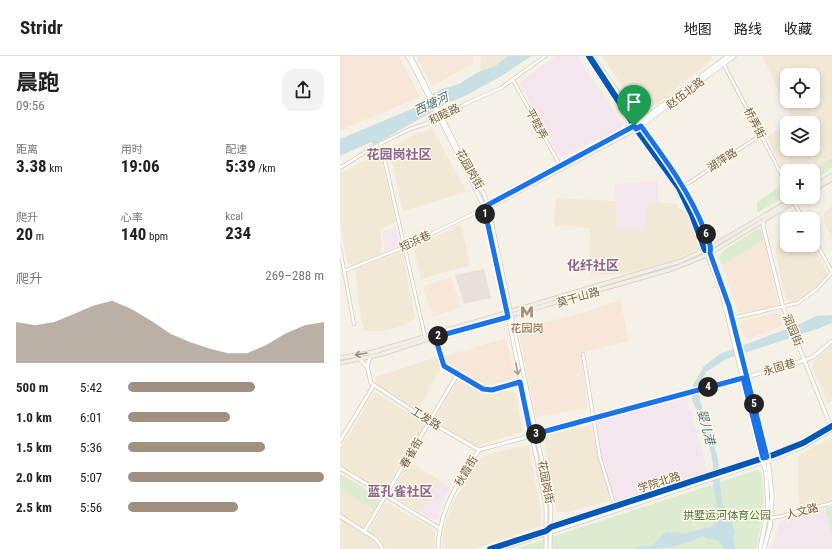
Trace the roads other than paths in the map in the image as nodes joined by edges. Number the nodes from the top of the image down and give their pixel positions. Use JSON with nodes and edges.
{"nodes":[{"id":1,"x":409,"y":56,"type":"edge"},
{"id":2,"x":545,"y":56,"type":"edge"},
{"id":3,"x":590,"y":56,"type":"edge"},
{"id":4,"x":728,"y":56,"type":"edge"},
{"id":5,"x":734,"y":56,"type":"edge"},
{"id":6,"x":723,"y":62,"type":"junction"},
{"id":7,"x":513,"y":80,"type":"junction"},
{"id":8,"x":617,"y":95,"type":"junction"},
{"id":9,"x":640,"y":125,"type":"junction"},
{"id":10,"x":635,"y":127,"type":"junction"},
{"id":11,"x":761,"y":135,"type":"junction"},
{"id":12,"x":381,"y":144,"type":"junction"},
{"id":13,"x":561,"y":167,"type":"junction"},
{"id":14,"x":340,"y":168,"type":"edge"},
{"id":15,"x":780,"y":172,"type":"edge"},
{"id":16,"x":832,"y":175,"type":"edge"},
{"id":17,"x":832,"y":179,"type":"edge"},
{"id":18,"x":820,"y":183,"type":"edge"},
{"id":19,"x":475,"y":185,"type":"junction"},
{"id":20,"x":684,"y":186,"type":"junction"},
{"id":21,"x":820,"y":186,"type":"edge"},
{"id":22,"x":785,"y":204,"type":"edge"},
{"id":23,"x":787,"y":204,"type":"edge"},
{"id":24,"x":488,"y":206,"type":"junction"},
{"id":25,"x":484,"y":207,"type":"junction"},
{"id":26,"x":764,"y":220,"type":"junction"},
{"id":27,"x":758,"y":224,"type":"junction"},
{"id":28,"x":763,"y":226,"type":"junction"},
{"id":29,"x":404,"y":247,"type":"junction"},
{"id":30,"x":711,"y":247,"type":"junction"},
{"id":31,"x":340,"y":249,"type":"edge"},
{"id":32,"x":705,"y":250,"type":"junction"},
{"id":33,"x":820,"y":250,"type":"edge"},
{"id":34,"x":708,"y":254,"type":"junction"},
{"id":35,"x":344,"y":271,"type":"junction"},
{"id":36,"x":832,"y":272,"type":"edge"},
{"id":37,"x":783,"y":307,"type":"junction"},
{"id":38,"x":509,"y":314,"type":"junction"},
{"id":39,"x":733,"y":318,"type":"junction"},
{"id":40,"x":354,"y":324,"type":"dead end"},
{"id":41,"x":425,"y":337,"type":"junction"},
{"id":42,"x":435,"y":337,"type":"junction"},
{"id":43,"x":832,"y":341,"type":"edge"},
{"id":44,"x":737,"y":345,"type":"junction"},
{"id":45,"x":584,"y":354,"type":"dead end"},
{"id":46,"x":340,"y":358,"type":"edge"},
{"id":47,"x":370,"y":358,"type":"junction"},
{"id":48,"x":360,"y":360,"type":"junction"},
{"id":49,"x":805,"y":360,"type":"junction"},
{"id":50,"x":340,"y":363,"type":"edge"},
{"id":51,"x":367,"y":366,"type":"junction"},
{"id":52,"x":457,"y":375,"type":"junction"},
{"id":53,"x":745,"y":377,"type":"junction"},
{"id":54,"x":520,"y":382,"type":"junction"},
{"id":55,"x":374,"y":385,"type":"junction"},
{"id":56,"x":593,"y":419,"type":"junction"},
{"id":57,"x":430,"y":422,"type":"junction"},
{"id":58,"x":832,"y":428,"type":"edge"},
{"id":59,"x":536,"y":434,"type":"junction"},
{"id":60,"x":531,"y":435,"type":"junction"},
{"id":61,"x":340,"y":442,"type":"edge"},
{"id":62,"x":479,"y":450,"type":"junction"},
{"id":63,"x":765,"y":459,"type":"junction"},
{"id":64,"x":340,"y":468,"type":"edge"},
{"id":65,"x":711,"y":477,"type":"junction"},
{"id":66,"x":385,"y":496,"type":"junction"},
{"id":67,"x":832,"y":503,"type":"edge"},
{"id":68,"x":615,"y":507,"type":"junction"},
{"id":69,"x":340,"y":516,"type":"edge"},
{"id":70,"x":771,"y":518,"type":"junction"},
{"id":71,"x":551,"y":527,"type":"junction"},
{"id":72,"x":439,"y":528,"type":"junction"},
{"id":73,"x":364,"y":532,"type":"junction"},
{"id":74,"x":546,"y":532,"type":"junction"},
{"id":75,"x":551,"y":532,"type":"junction"},
{"id":76,"x":384,"y":549,"type":"edge"},
{"id":77,"x":438,"y":549,"type":"edge"},
{"id":78,"x":490,"y":549,"type":"edge"},
{"id":79,"x":499,"y":549,"type":"edge"},
{"id":80,"x":546,"y":549,"type":"edge"},
{"id":81,"x":550,"y":549,"type":"edge"},
{"id":82,"x":760,"y":549,"type":"edge"},
{"id":83,"x":764,"y":549,"type":"edge"}],
"edges":[{"from":1,"to":19,"type":"street","name":"花园岗街","bridge":true},
{"from":2,"to":7,"type":"street","name":"和睦路"},
{"from":3,"to":8,"type":"main road"},
{"from":4,"to":6,"type":"main road","name":"赵伍北路"},
{"from":5,"to":6,"type":"main road","name":"赵伍北路"},
{"from":6,"to":9,"type":"main road","name":"赵伍北路"},
{"from":6,"to":11,"type":"street","name":"桥弄街"},
{"from":7,"to":12,"type":"street","name":"和睦路"},
{"from":7,"to":13,"type":"street","name":"平睦弄"},
{"from":8,"to":9,"type":"main road"},
{"from":8,"to":10,"type":"main road"},
{"from":9,"to":10,"type":"main road","name":"赵伍北路"},
{"from":9,"to":20,"type":"main road"},
{"from":10,"to":13,"type":"street"},
{"from":10,"to":32,"type":"main road"},
{"from":11,"to":15,"type":"street","name":"桥弄街"},
{"from":11,"to":20,"type":"street","name":"湖萍路"},
{"from":12,"to":14,"type":"street","name":"和睦路"},
{"from":12,"to":29,"type":"street"},
{"from":13,"to":24,"type":"street"},
{"from":16,"to":18,"type":"main road"},
{"from":17,"to":21,"type":"main road"},
{"from":19,"to":24,"type":"street","name":"花园岗街"},
{"from":19,"to":25,"type":"street","name":"花园岗街"},
{"from":20,"to":30,"type":"main road"},
{"from":22,"to":30,"type":"main road","name":"莫干山路"},
{"from":23,"to":26,"type":"main road","name":"莫干山路"},
{"from":24,"to":25,"type":"street"},
{"from":24,"to":38,"type":"street","name":"花园岗街"},
{"from":25,"to":29,"type":"street","name":"短浜巷"},
{"from":25,"to":38,"type":"street","name":"花园岗街"},
{"from":26,"to":27,"type":"main road","name":"莫干山路"},
{"from":26,"to":28,"type":"street","name":"润园街"},
{"from":27,"to":28,"type":"street"},
{"from":27,"to":34,"type":"main road","name":"莫干山路"},
{"from":28,"to":37,"type":"street","name":"润园街"},
{"from":29,"to":35,"type":"street","name":"短浜巷"},
{"from":29,"to":41,"type":"street"},
{"from":30,"to":32,"type":"main road","name":"莫干山路"},
{"from":30,"to":34,"type":"main road"},
{"from":31,"to":35,"type":"street"},
{"from":32,"to":34,"type":"main road"},
{"from":32,"to":38,"type":"main road","name":"莫干山路"},
{"from":33,"to":36,"type":"street"},
{"from":34,"to":38,"type":"main road","name":"莫干山路"},
{"from":34,"to":39,"type":"main road"},
{"from":34,"to":44,"type":"main road"},
{"from":35,"to":40,"type":"street"},
{"from":36,"to":37,"type":"street"},
{"from":37,"to":39,"type":"street"},
{"from":37,"to":49,"type":"street","name":"润园街"},
{"from":38,"to":41,"type":"main road","name":"莫干山路"},
{"from":38,"to":42,"type":"main road","name":"莫干山路"},
{"from":38,"to":54,"type":"street","name":"花园岗街","one_way":true},
{"from":38,"to":59,"type":"street","name":"花园岗街"},
{"from":39,"to":44,"type":"main road"},
{"from":41,"to":46,"type":"main road","name":"莫干山路","one_way":true},
{"from":42,"to":47,"type":"main road","name":"莫干山路"},
{"from":42,"to":52,"type":"street"},
{"from":43,"to":49,"type":"street","name":"永固巷"},
{"from":44,"to":53,"type":"main road"},
{"from":45,"to":56,"type":"street"},
{"from":47,"to":48,"type":"main road","name":"莫干山路"},
{"from":47,"to":51,"type":"street"},
{"from":48,"to":50,"type":"main road","name":"莫干山路"},
{"from":48,"to":51,"type":"street"},
{"from":49,"to":53,"type":"street","name":"永固巷"},
{"from":49,"to":58,"type":"street","name":"润园街"},
{"from":51,"to":55,"type":"street"},
{"from":52,"to":54,"type":"street"},
{"from":52,"to":57,"type":"street","name":"春雀街"},
{"from":53,"to":56,"type":"street","name":"永固巷"},
{"from":53,"to":63,"type":"main road"},
{"from":54,"to":60,"type":"street","name":"花园岗街"},
{"from":55,"to":57,"type":"street","name":"工发路"},
{"from":55,"to":61,"type":"street"},
{"from":56,"to":59,"type":"street","name":"永固巷"},
{"from":56,"to":68,"type":"street"},
{"from":57,"to":62,"type":"street","name":"工发路"},
{"from":57,"to":66,"type":"street","name":"春雀街"},
{"from":58,"to":63,"type":"main road","name":"学院北路"},
{"from":59,"to":60,"type":"street","name":"秋霞街"},
{"from":59,"to":71,"type":"street","name":"花园岗街"},
{"from":60,"to":62,"type":"street","name":"秋霞街"},
{"from":60,"to":74,"type":"street","name":"花园岗街"},
{"from":62,"to":72,"type":"street","name":"秋霞街"},
{"from":63,"to":65,"type":"main road","name":"学院北路"},
{"from":63,"to":65,"type":"main road","name":"学院北路"},
{"from":63,"to":70,"type":"main road"},
{"from":63,"to":82,"type":"main road"},
{"from":64,"to":66,"type":"street"},
{"from":65,"to":68,"type":"main road","name":"学院北路"},
{"from":65,"to":75,"type":"main road","name":"学院北路"},
{"from":66,"to":72,"type":"street"},
{"from":66,"to":73,"type":"street","name":"春雀街"},
{"from":67,"to":70,"type":"street","name":"人文路"},
{"from":68,"to":71,"type":"main road","name":"学院北路"},
{"from":69,"to":73,"type":"street"},
{"from":70,"to":83,"type":"main road"},
{"from":71,"to":74,"type":"main road","name":"学院北路"},
{"from":71,"to":75,"type":"street","name":"花园岗街"},
{"from":72,"to":77,"type":"street","name":"秋霞街"},
{"from":73,"to":76,"type":"street"},
{"from":74,"to":75,"type":"main road","name":"学院北路"},
{"from":74,"to":78,"type":"main road","name":"学院北路"},
{"from":74,"to":79,"type":"main road","name":"学院北路"},
{"from":74,"to":80,"type":"street","name":"花园岗街"},
{"from":75,"to":81,"type":"street","name":"花园岗街"}]}
